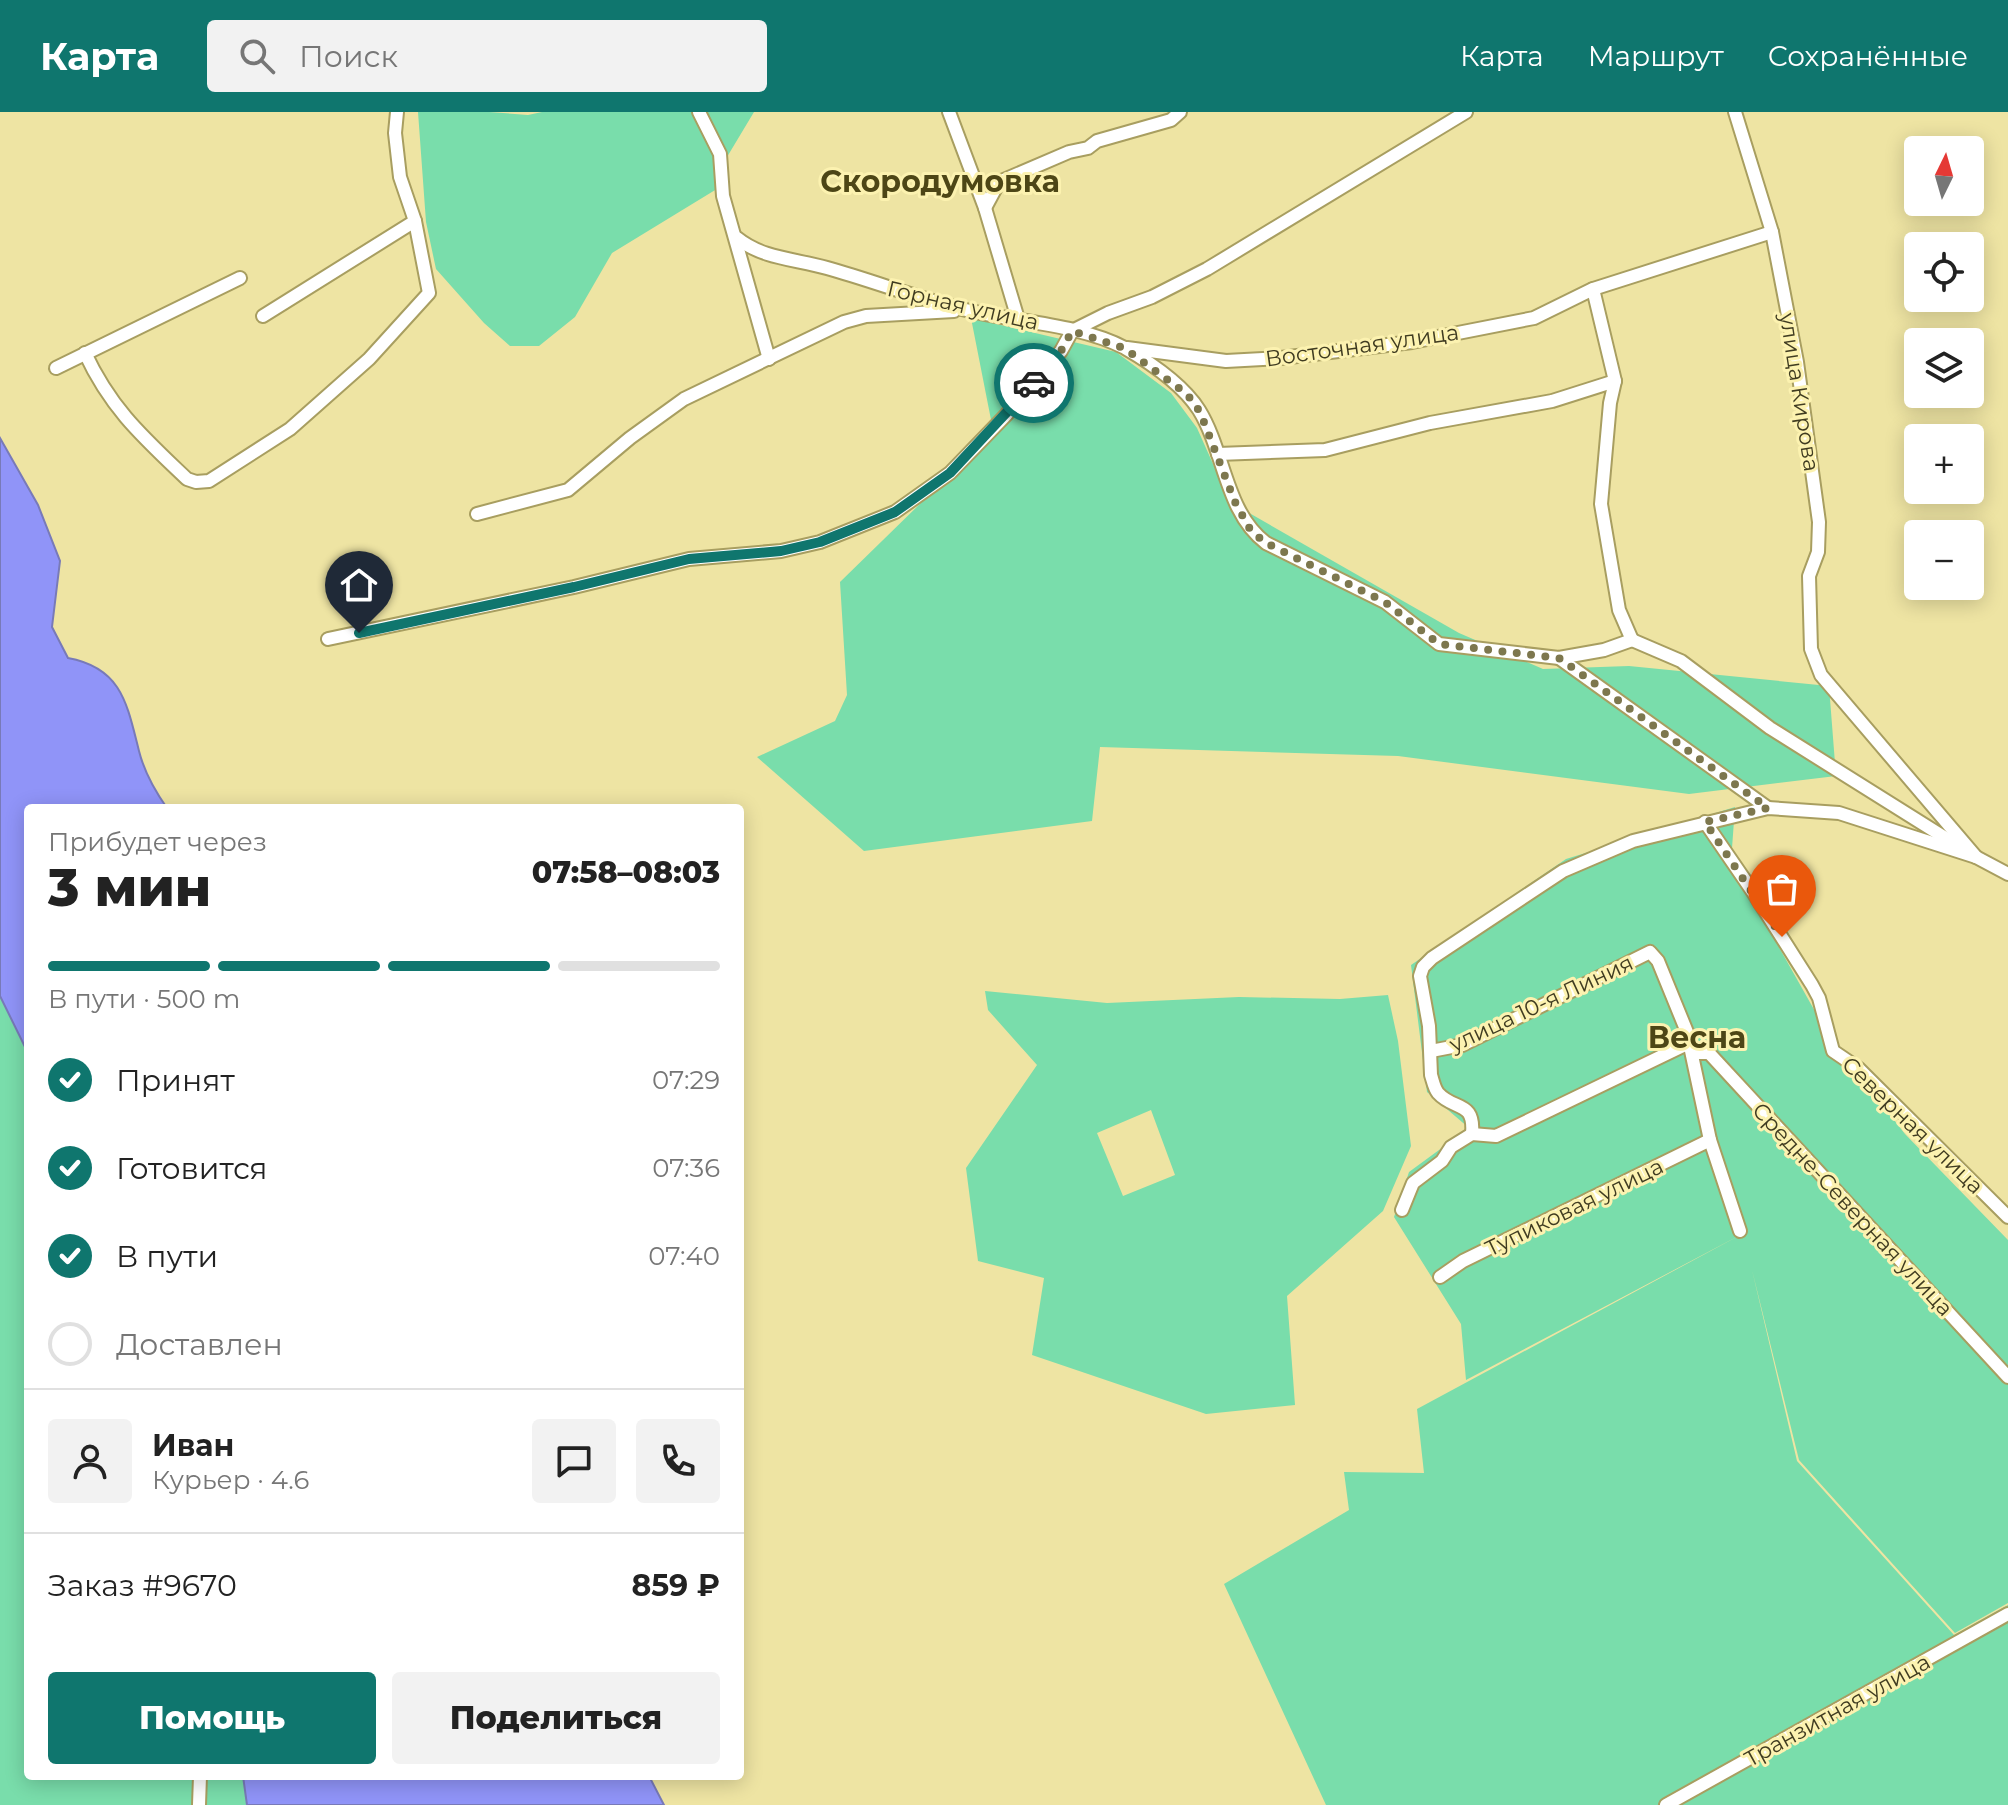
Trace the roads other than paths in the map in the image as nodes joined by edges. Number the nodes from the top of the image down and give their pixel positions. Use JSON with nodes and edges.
{"nodes":[{"id":1,"x":397,"y":112,"type":"edge"},
{"id":2,"x":699,"y":112,"type":"edge"},
{"id":3,"x":949,"y":112,"type":"edge"},
{"id":4,"x":1180,"y":112,"type":"edge"},
{"id":5,"x":1466,"y":112,"type":"edge"},
{"id":6,"x":1735,"y":112,"type":"edge"},
{"id":7,"x":985,"y":208,"type":"junction"},
{"id":8,"x":415,"y":221,"type":"junction"},
{"id":9,"x":1772,"y":232,"type":"junction"},
{"id":10,"x":737,"y":238,"type":"junction"},
{"id":11,"x":240,"y":278,"type":"dead end"},
{"id":12,"x":1593,"y":289,"type":"junction"},
{"id":13,"x":969,"y":311,"type":"junction"},
{"id":14,"x":263,"y":316,"type":"dead end"},
{"id":15,"x":1018,"y":319,"type":"junction"},
{"id":16,"x":1072,"y":331,"type":"junction"},
{"id":17,"x":1124,"y":348,"type":"junction"},
{"id":18,"x":85,"y":353,"type":"junction"},
{"id":19,"x":769,"y":359,"type":"junction"},
{"id":20,"x":56,"y":368,"type":"dead end"},
{"id":21,"x":1615,"y":381,"type":"junction"},
{"id":22,"x":1218,"y":454,"type":"junction"},
{"id":23,"x":477,"y":514,"type":"dead end"},
{"id":24,"x":328,"y":639,"type":"dead end"},
{"id":25,"x":1632,"y":640,"type":"junction"},
{"id":26,"x":1559,"y":658,"type":"junction"},
{"id":27,"x":1768,"y":808,"type":"junction"},
{"id":28,"x":1705,"y":822,"type":"junction"},
{"id":29,"x":1976,"y":857,"type":"junction"},
{"id":30,"x":2008,"y":874,"type":"edge"},
{"id":31,"x":1691,"y":1048,"type":"junction"},
{"id":32,"x":1431,"y":1051,"type":"junction"},
{"id":33,"x":1472,"y":1134,"type":"junction"},
{"id":34,"x":1710,"y":1140,"type":"junction"},
{"id":35,"x":1402,"y":1210,"type":"dead end"},
{"id":36,"x":2008,"y":1217,"type":"edge"},
{"id":37,"x":1740,"y":1231,"type":"dead end"},
{"id":38,"x":1440,"y":1277,"type":"dead end"},
{"id":39,"x":2008,"y":1377,"type":"edge"},
{"id":40,"x":2008,"y":1614,"type":"edge"},
{"id":41,"x":200,"y":1780,"type":"edge"},
{"id":42,"x":199,"y":1805,"type":"edge"},
{"id":43,"x":1666,"y":1805,"type":"edge"}],
"edges":[{"from":1,"to":8,"type":"street"},
{"from":2,"to":10,"type":"street"},
{"from":3,"to":7,"type":"street"},
{"from":4,"to":7,"type":"street"},
{"from":5,"to":16,"type":"street"},
{"from":6,"to":9,"type":"street","name":"улица Кирова"},
{"from":7,"to":15,"type":"street"},
{"from":8,"to":14,"type":"street"},
{"from":8,"to":18,"type":"street"},
{"from":9,"to":12,"type":"street","name":"Восточная улица"},
{"from":9,"to":29,"type":"street","name":"улица Кирова"},
{"from":10,"to":13,"type":"street","name":"Горная улица"},
{"from":10,"to":19,"type":"street"},
{"from":11,"to":18,"type":"street"},
{"from":12,"to":17,"type":"street","name":"Восточная улица"},
{"from":12,"to":21,"type":"street"},
{"from":13,"to":15,"type":"street","name":"Горная улица"},
{"from":13,"to":19,"type":"street"},
{"from":15,"to":16,"type":"street","name":"Горная улица"},
{"from":16,"to":17,"type":"street","name":"Горная улица"},
{"from":16,"to":24,"type":"street"},
{"from":17,"to":22,"type":"street","name":"Горная улица"},
{"from":18,"to":20,"type":"street"},
{"from":19,"to":23,"type":"street"},
{"from":21,"to":22,"type":"street"},
{"from":21,"to":25,"type":"street"},
{"from":22,"to":26,"type":"street","name":"Горная улица"},
{"from":25,"to":26,"type":"street","name":"Горная улица"},
{"from":25,"to":29,"type":"street"},
{"from":26,"to":27,"type":"street"},
{"from":27,"to":28,"type":"street"},
{"from":27,"to":29,"type":"street"},
{"from":28,"to":32,"type":"street"},
{"from":28,"to":36,"type":"street","name":"Северная улица"},
{"from":29,"to":30,"type":"street"},
{"from":31,"to":32,"type":"street","name":"улица 10-я Линия"},
{"from":31,"to":33,"type":"street"},
{"from":31,"to":34,"type":"street"},
{"from":31,"to":39,"type":"street","name":"Средне-Северная улица"},
{"from":32,"to":33,"type":"street"},
{"from":33,"to":35,"type":"street"},
{"from":34,"to":37,"type":"street"},
{"from":34,"to":38,"type":"street","name":"Тупиковая улица"},
{"from":40,"to":43,"type":"street","name":"Транзитная улица"},
{"from":41,"to":42,"type":"street"}]}
